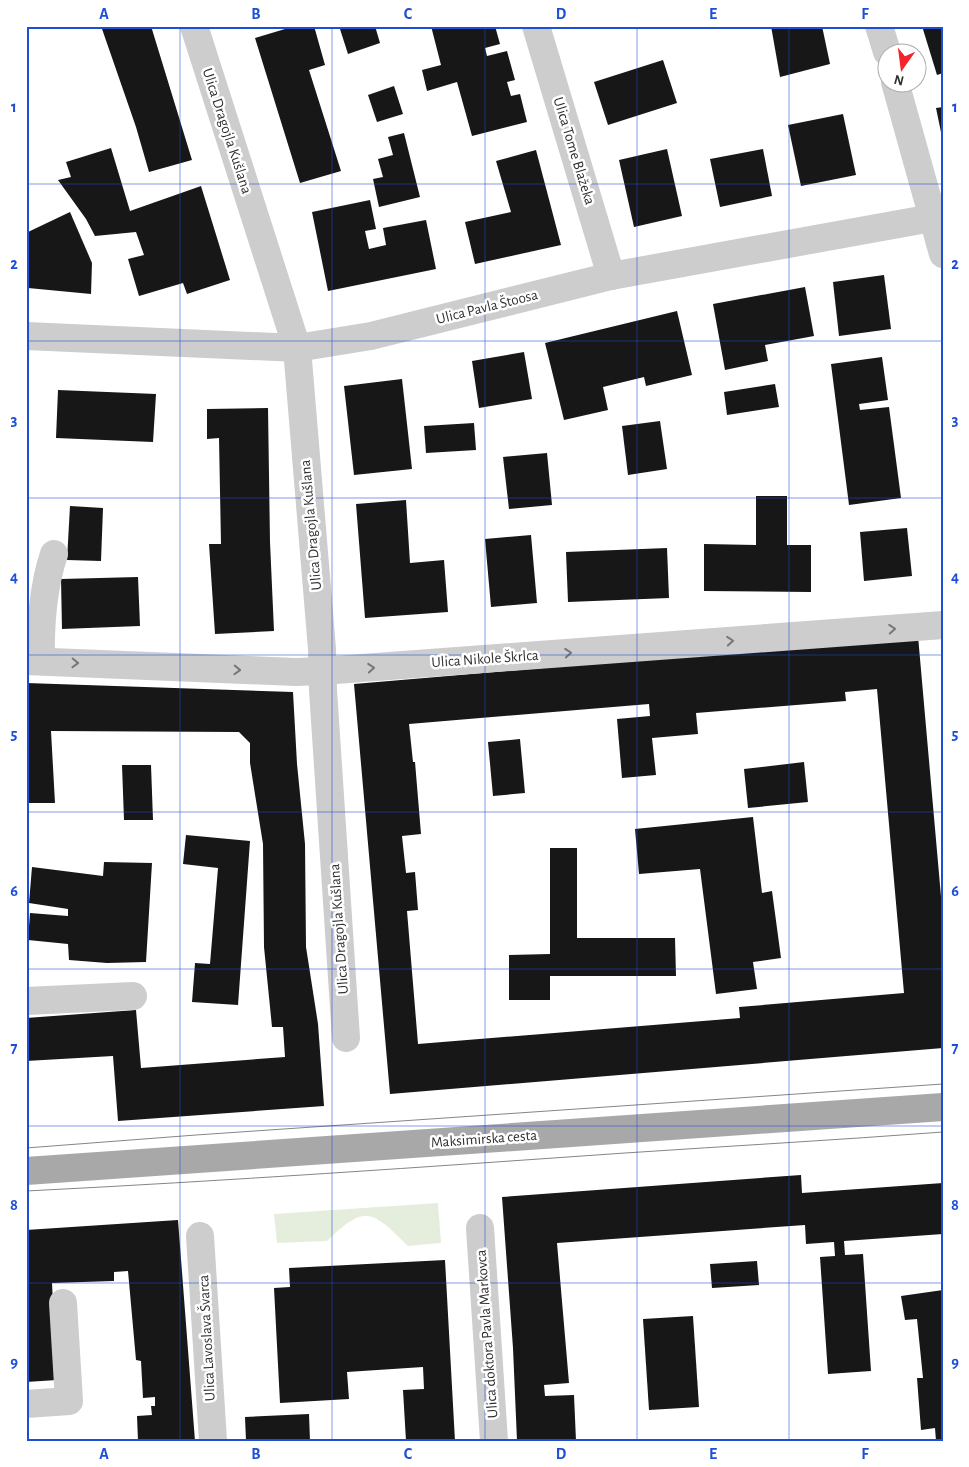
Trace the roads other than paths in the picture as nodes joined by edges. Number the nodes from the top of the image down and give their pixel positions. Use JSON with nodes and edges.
{"nodes":[{"id":1,"x":194,"y":26,"type":"edge"},
{"id":2,"x":536,"y":26,"type":"edge"},
{"id":3,"x":879,"y":26,"type":"edge"},
{"id":4,"x":884,"y":42,"type":"edge"},
{"id":5,"x":898,"y":92,"type":"edge"},
{"id":6,"x":937,"y":216,"type":"edge"},
{"id":7,"x":943,"y":254,"type":"edge"},
{"id":8,"x":611,"y":276,"type":"junction"},
{"id":9,"x":26,"y":336,"type":"edge"},
{"id":10,"x":297,"y":348,"type":"junction"},
{"id":11,"x":54,"y":554,"type":"dead end"},
{"id":12,"x":943,"y":625,"type":"edge"},
{"id":13,"x":34,"y":661,"type":"edge"},
{"id":14,"x":322,"y":671,"type":"junction"},
{"id":15,"x":133,"y":996,"type":"dead end"},
{"id":16,"x":26,"y":1001,"type":"edge"},
{"id":17,"x":346,"y":1038,"type":"dead end"},
{"id":18,"x":943,"y":1107,"type":"edge"},
{"id":19,"x":26,"y":1171,"type":"edge"},
{"id":20,"x":480,"y":1228,"type":"dead end"},
{"id":21,"x":200,"y":1236,"type":"dead end"},
{"id":22,"x":63,"y":1304,"type":"dead end"},
{"id":23,"x":26,"y":1404,"type":"edge"},
{"id":24,"x":213,"y":1441,"type":"edge"},
{"id":25,"x":494,"y":1441,"type":"edge"}],
"edges":[{"from":1,"to":10,"type":"street","name":"Ulica Dragojla Kušlana"},
{"from":2,"to":8,"type":"street","name":"Ulica Tome Blažeka"},
{"from":3,"to":4,"type":"street"},
{"from":5,"to":6,"type":"street"},
{"from":6,"to":7,"type":"street"},
{"from":6,"to":8,"type":"street","name":"Ulica Pavla Štoosa"},
{"from":8,"to":10,"type":"street","name":"Ulica Pavla Štoosa"},
{"from":9,"to":10,"type":"street","name":"Ulica Pavla Štoosa"},
{"from":10,"to":14,"type":"street","name":"Ulica Dragojla Kušlana"},
{"from":11,"to":13,"type":"street"},
{"from":14,"to":12,"type":"street","name":"Ulica Nikole Škrlca","one_way":true},
{"from":13,"to":14,"type":"street","name":"Ulica Nikole Škrlca","one_way":true},
{"from":14,"to":17,"type":"street","name":"Ulica Dragojla Kušlana"},
{"from":15,"to":16,"type":"street"},
{"from":18,"to":19,"type":"main road","name":"Maksimirska cesta"},
{"from":20,"to":25,"type":"street","name":"Ulica doktora Pavla Markovca"},
{"from":21,"to":24,"type":"street","name":"Ulica Lavoslava Švarca"},
{"from":22,"to":23,"type":"street"}]}
